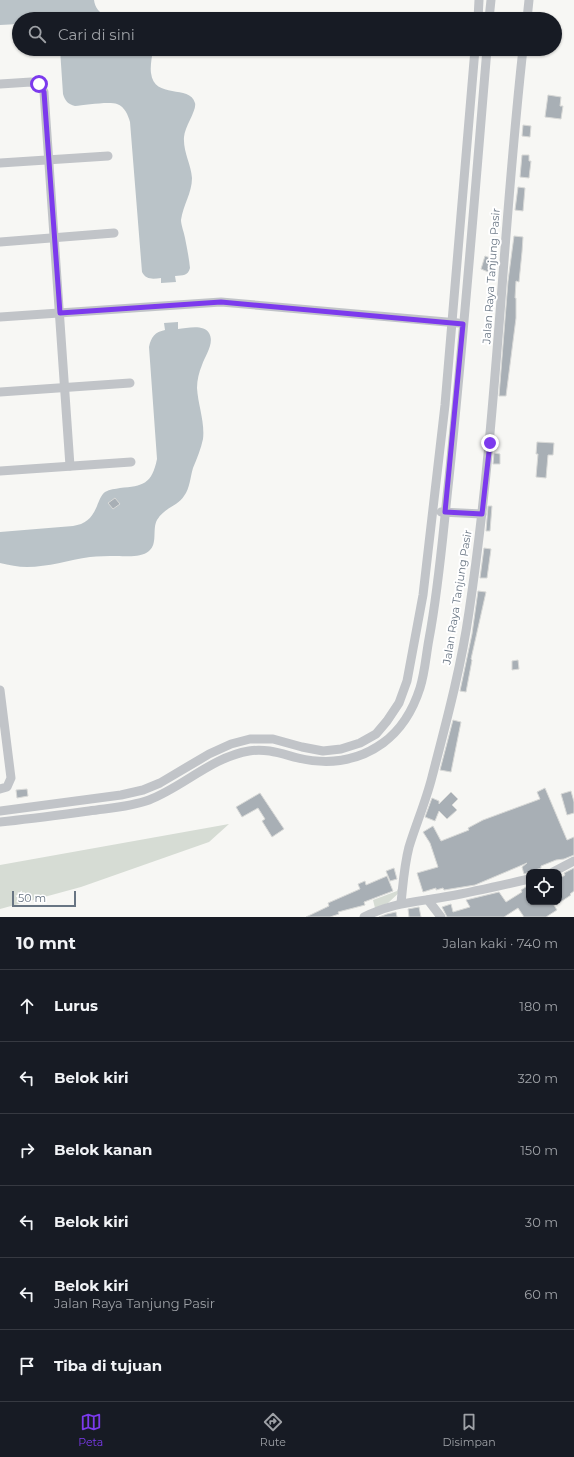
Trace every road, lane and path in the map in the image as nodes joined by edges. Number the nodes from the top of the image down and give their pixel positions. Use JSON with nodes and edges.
{"nodes":[{"id":1,"x":479,"y":0,"type":"edge"},
{"id":2,"x":491,"y":0,"type":"edge"},
{"id":3,"x":529,"y":0,"type":"edge"},
{"id":4,"x":478,"y":12,"type":"edge"},
{"id":5,"x":490,"y":12,"type":"edge"},
{"id":6,"x":528,"y":12,"type":"edge"},
{"id":7,"x":474,"y":56,"type":"edge"},
{"id":8,"x":486,"y":56,"type":"edge"},
{"id":9,"x":523,"y":56,"type":"edge"},
{"id":10,"x":0,"y":84,"type":"edge"},
{"id":11,"x":108,"y":156,"type":"dead end"},
{"id":12,"x":49,"y":160,"type":"junction"},
{"id":13,"x":0,"y":163,"type":"edge"},
{"id":14,"x":114,"y":233,"type":"dead end"},
{"id":15,"x":55,"y":238,"type":"junction"},
{"id":16,"x":0,"y":242,"type":"edge"},
{"id":17,"x":60,"y":313,"type":"junction"},
{"id":18,"x":0,"y":317,"type":"edge"},
{"id":19,"x":452,"y":323,"type":"junction"},
{"id":20,"x":463,"y":324,"type":"junction"},
{"id":21,"x":130,"y":383,"type":"dead end"},
{"id":22,"x":65,"y":388,"type":"junction"},
{"id":23,"x":0,"y":392,"type":"edge"},
{"id":24,"x":131,"y":462,"type":"dead end"},
{"id":25,"x":70,"y":466,"type":"junction"},
{"id":26,"x":0,"y":471,"type":"edge"},
{"id":27,"x":432,"y":511,"type":"junction"},
{"id":28,"x":445,"y":512,"type":"junction"},
{"id":29,"x":482,"y":514,"type":"junction"},
{"id":30,"x":0,"y":690,"type":"edge"},
{"id":31,"x":3,"y":734,"type":"edge"},
{"id":32,"x":0,"y":789,"type":"edge"},
{"id":33,"x":0,"y":811,"type":"edge"},
{"id":34,"x":0,"y":822,"type":"edge"},
{"id":35,"x":574,"y":861,"type":"edge"},
{"id":36,"x":559,"y":869,"type":"edge"},
{"id":37,"x":526,"y":880,"type":"edge"},
{"id":38,"x":428,"y":900,"type":"junction"},
{"id":39,"x":401,"y":903,"type":"junction"},
{"id":40,"x":364,"y":917,"type":"edge"},
{"id":41,"x":441,"y":917,"type":"edge"}],
"edges":[{"from":1,"to":4,"type":"street"},
{"from":2,"to":5,"type":"street"},
{"from":3,"to":6,"type":"street"},
{"from":7,"to":19,"type":"street"},
{"from":8,"to":20,"type":"street"},
{"from":9,"to":29,"type":"street","name":"Jalan Raya Tanjung Pasir"},
{"from":10,"to":12,"type":"street"},
{"from":11,"to":12,"type":"street"},
{"from":12,"to":13,"type":"street"},
{"from":12,"to":15,"type":"street"},
{"from":14,"to":15,"type":"street"},
{"from":15,"to":16,"type":"street"},
{"from":15,"to":17,"type":"street"},
{"from":17,"to":18,"type":"street"},
{"from":17,"to":19,"type":"street"},
{"from":17,"to":22,"type":"street"},
{"from":19,"to":20,"type":"street"},
{"from":19,"to":27,"type":"street"},
{"from":20,"to":28,"type":"street"},
{"from":21,"to":22,"type":"street"},
{"from":22,"to":23,"type":"street"},
{"from":22,"to":25,"type":"street"},
{"from":24,"to":25,"type":"street"},
{"from":25,"to":26,"type":"street"},
{"from":27,"to":28,"type":"street"},
{"from":27,"to":33,"type":"street"},
{"from":28,"to":29,"type":"street"},
{"from":28,"to":34,"type":"street"},
{"from":29,"to":39,"type":"street","name":"Jalan Raya Tanjung Pasir"},
{"from":30,"to":31,"type":"street"},
{"from":31,"to":32,"type":"street"},
{"from":35,"to":36,"type":"street"},
{"from":37,"to":38,"type":"street"},
{"from":38,"to":39,"type":"street"},
{"from":38,"to":41,"type":"street"},
{"from":39,"to":40,"type":"street"}]}
